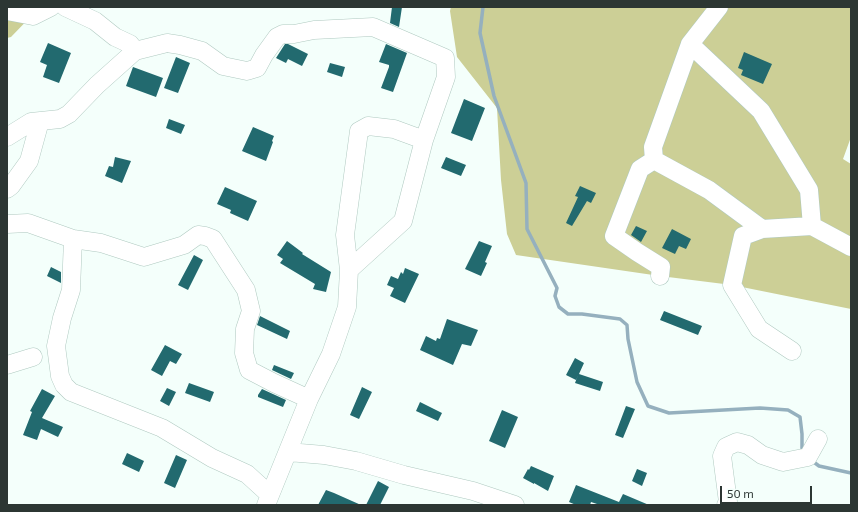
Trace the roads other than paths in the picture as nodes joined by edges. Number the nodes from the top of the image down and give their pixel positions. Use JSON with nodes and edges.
{"nodes":[{"id":1,"x":51,"y":7,"type":"edge"},
{"id":2,"x":718,"y":7,"type":"edge"},
{"id":3,"x":71,"y":8,"type":"edge"},
{"id":4,"x":7,"y":11,"type":"edge"},
{"id":5,"x":690,"y":44,"type":"junction"},
{"id":6,"x":135,"y":51,"type":"junction"},
{"id":7,"x":40,"y":121,"type":"junction"},
{"id":8,"x":7,"y":137,"type":"edge"},
{"id":9,"x":424,"y":140,"type":"junction"},
{"id":10,"x":654,"y":160,"type":"junction"},
{"id":11,"x":7,"y":189,"type":"edge"},
{"id":12,"x":7,"y":224,"type":"edge"},
{"id":13,"x":812,"y":226,"type":"junction"},
{"id":14,"x":762,"y":229,"type":"junction"},
{"id":15,"x":73,"y":239,"type":"junction"},
{"id":16,"x":851,"y":247,"type":"edge"},
{"id":17,"x":349,"y":270,"type":"junction"},
{"id":18,"x":660,"y":276,"type":"dead end"},
{"id":19,"x":792,"y":351,"type":"dead end"},
{"id":20,"x":33,"y":357,"type":"dead end"},
{"id":21,"x":7,"y":365,"type":"edge"},
{"id":22,"x":309,"y":399,"type":"junction"},
{"id":23,"x":818,"y":439,"type":"dead end"},
{"id":24,"x":288,"y":452,"type":"junction"},
{"id":25,"x":268,"y":500,"type":"edge"},
{"id":26,"x":515,"y":505,"type":"edge"},
{"id":27,"x":726,"y":505,"type":"edge"}],
"edges":[{"from":1,"to":4,"type":"street"},
{"from":2,"to":5,"type":"street"},
{"from":3,"to":6,"type":"street"},
{"from":5,"to":10,"type":"street"},
{"from":5,"to":13,"type":"street"},
{"from":6,"to":7,"type":"street"},
{"from":6,"to":9,"type":"street"},
{"from":7,"to":8,"type":"street"},
{"from":7,"to":11,"type":"street"},
{"from":9,"to":17,"type":"street"},
{"from":9,"to":17,"type":"street"},
{"from":10,"to":14,"type":"street"},
{"from":10,"to":18,"type":"street"},
{"from":12,"to":15,"type":"street"},
{"from":13,"to":14,"type":"street"},
{"from":13,"to":16,"type":"street"},
{"from":14,"to":19,"type":"street"},
{"from":15,"to":22,"type":"street"},
{"from":15,"to":25,"type":"street"},
{"from":17,"to":22,"type":"street"},
{"from":20,"to":21,"type":"street"},
{"from":22,"to":24,"type":"street"},
{"from":23,"to":27,"type":"street"},
{"from":24,"to":25,"type":"street"},
{"from":24,"to":26,"type":"street"}]}
